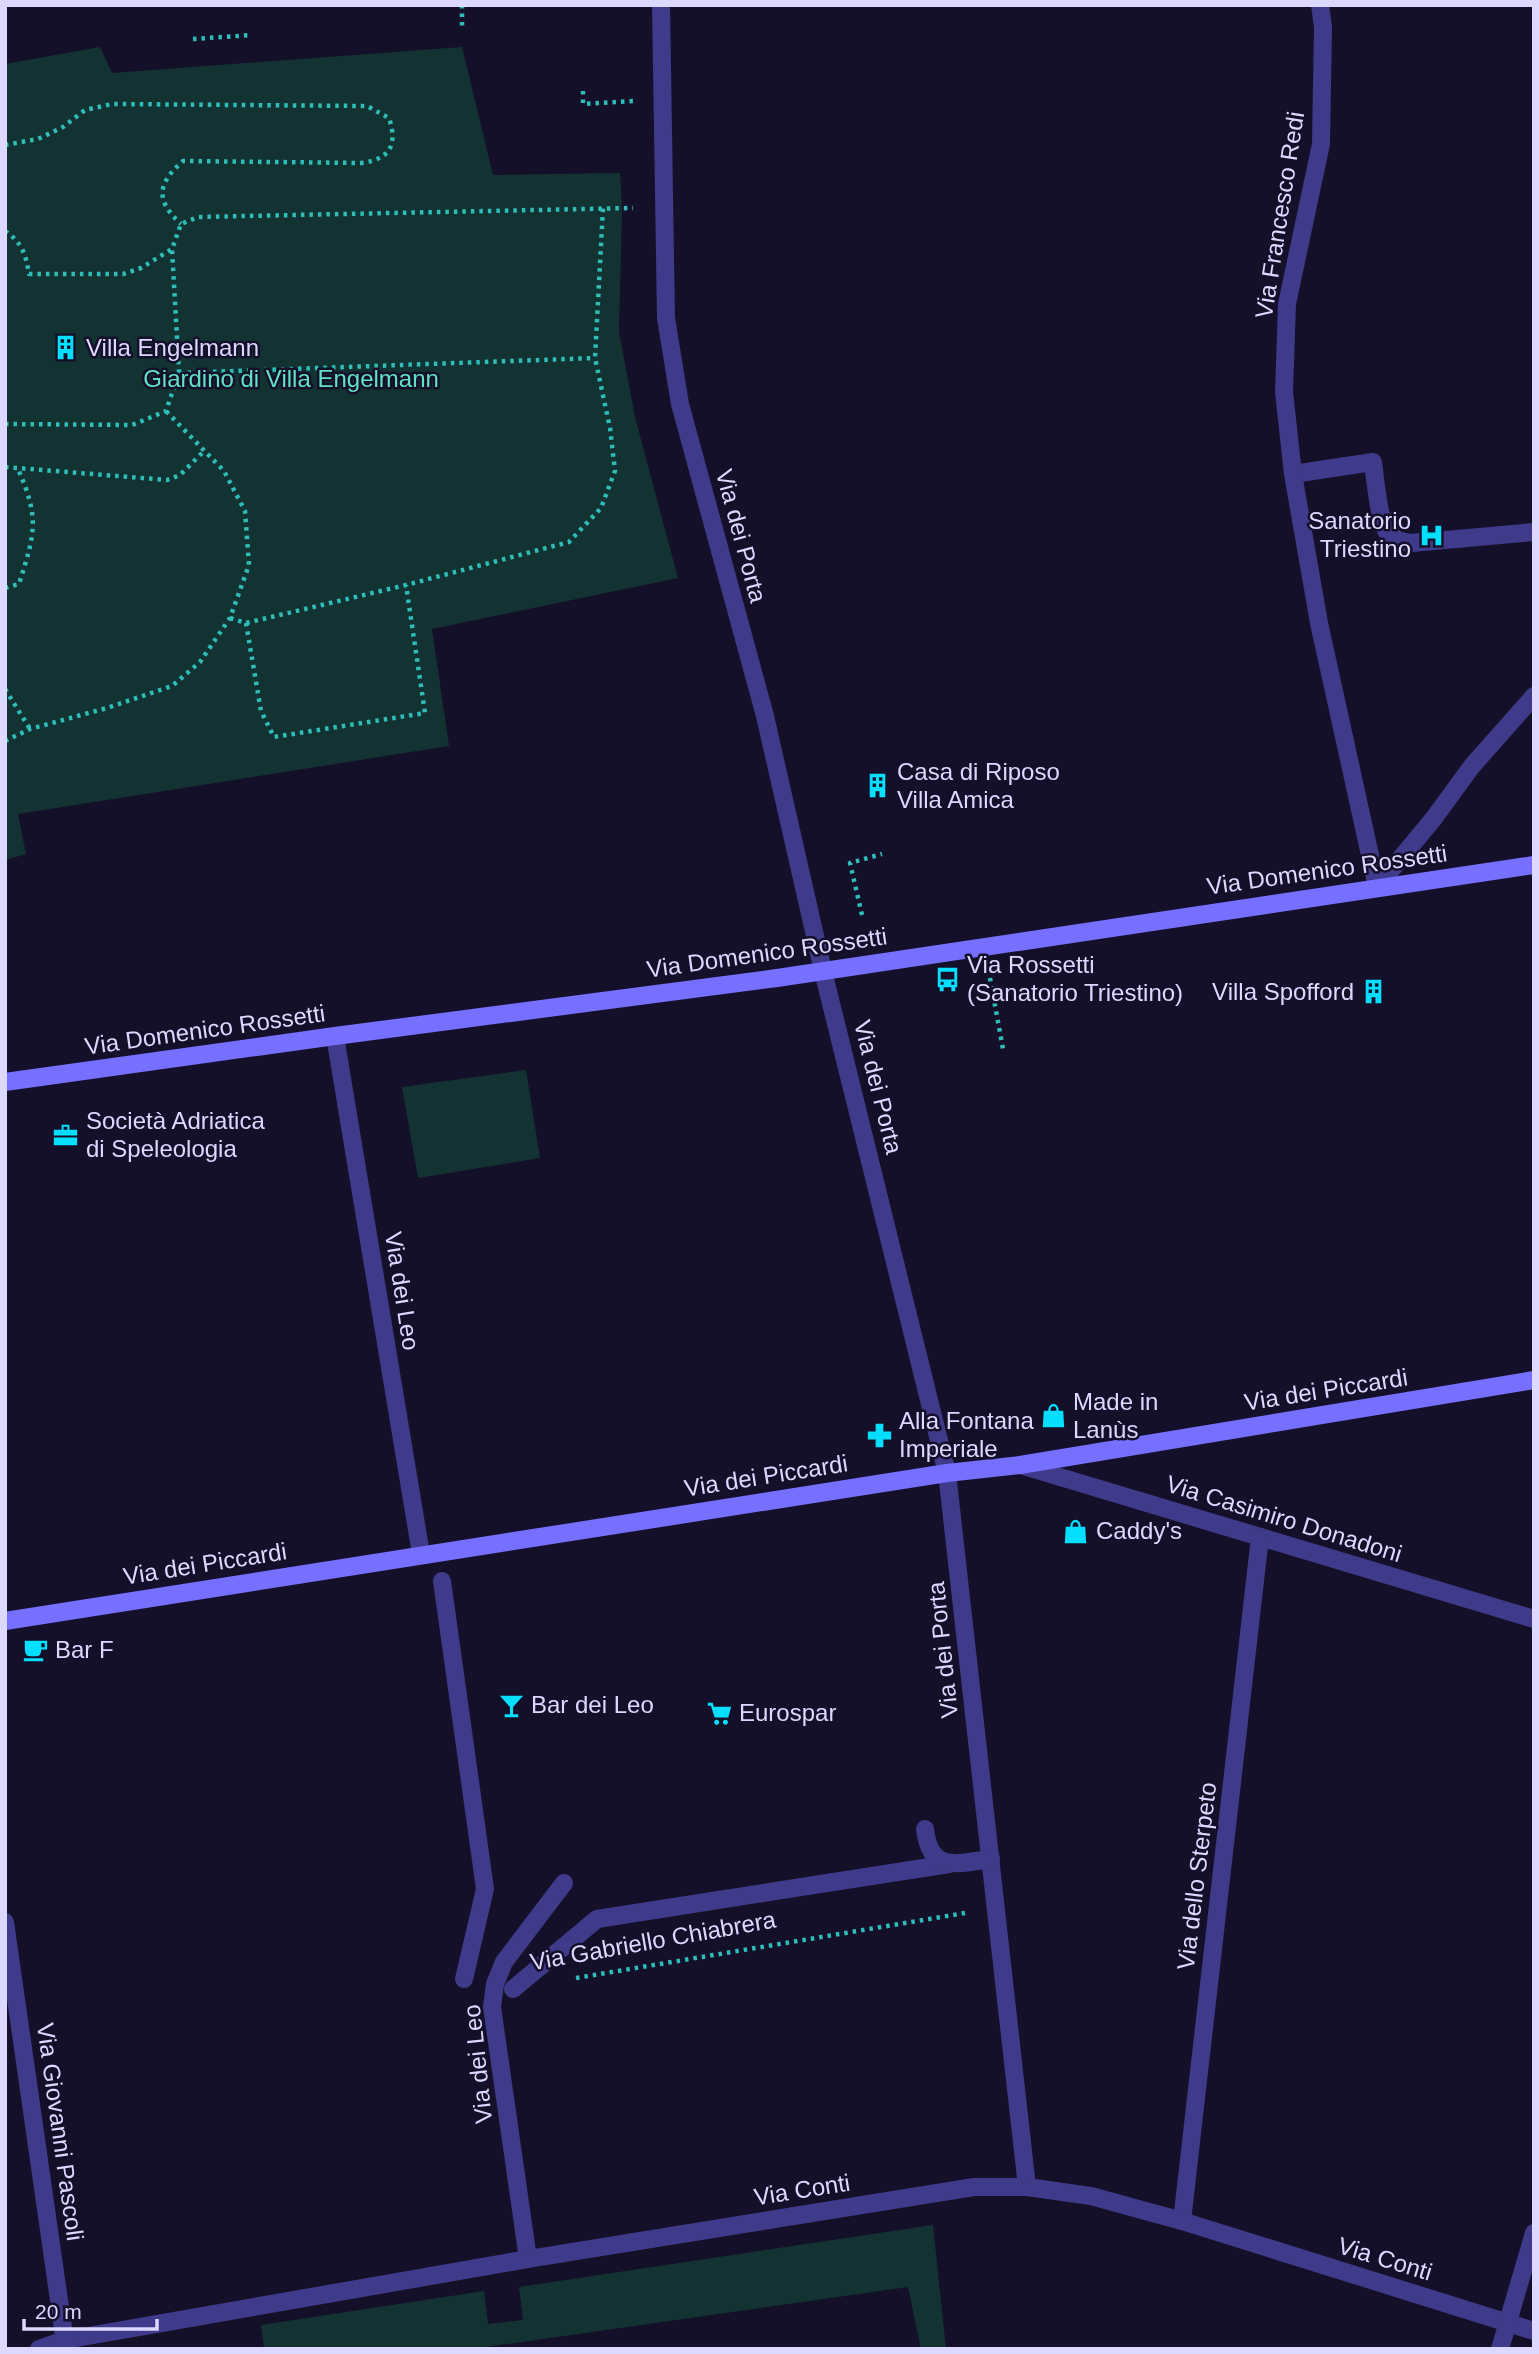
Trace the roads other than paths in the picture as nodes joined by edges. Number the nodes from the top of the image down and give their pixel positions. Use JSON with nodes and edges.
{"nodes":[{"id":1,"x":662,"y":5,"type":"edge"},
{"id":2,"x":1320,"y":5,"type":"edge"},
{"id":3,"x":1293,"y":474,"type":"junction"},
{"id":4,"x":1534,"y":532,"type":"edge"},
{"id":5,"x":1534,"y":696,"type":"edge"},
{"id":6,"x":1534,"y":865,"type":"edge"},
{"id":7,"x":1377,"y":887,"type":"junction"},
{"id":8,"x":823,"y":971,"type":"junction"},
{"id":9,"x":335,"y":1036,"type":"junction"},
{"id":10,"x":5,"y":1082,"type":"edge"},
{"id":11,"x":1534,"y":1380,"type":"edge"},
{"id":12,"x":1020,"y":1465,"type":"junction"},
{"id":13,"x":947,"y":1473,"type":"junction"},
{"id":14,"x":1260,"y":1537,"type":"junction"},
{"id":15,"x":421,"y":1554,"type":"junction"},
{"id":16,"x":442,"y":1581,"type":"dead end"},
{"id":17,"x":1534,"y":1619,"type":"edge"},
{"id":18,"x":5,"y":1621,"type":"edge"},
{"id":19,"x":925,"y":1829,"type":"dead end"},
{"id":20,"x":991,"y":1859,"type":"junction"},
{"id":21,"x":949,"y":1864,"type":"junction"},
{"id":22,"x":564,"y":1884,"type":"dead end"},
{"id":23,"x":5,"y":1922,"type":"edge"},
{"id":24,"x":464,"y":1979,"type":"dead end"},
{"id":25,"x":513,"y":1989,"type":"dead end"},
{"id":26,"x":1027,"y":2187,"type":"junction"},
{"id":27,"x":1182,"y":2221,"type":"junction"},
{"id":28,"x":1534,"y":2233,"type":"edge"},
{"id":29,"x":528,"y":2259,"type":"junction"},
{"id":30,"x":1507,"y":2323,"type":"junction"},
{"id":31,"x":1534,"y":2331,"type":"edge"},
{"id":32,"x":65,"y":2344,"type":"edge"},
{"id":33,"x":38,"y":2349,"type":"edge"},
{"id":34,"x":1500,"y":2349,"type":"edge"}],
"edges":[{"from":1,"to":8,"type":"street","name":"Via dei Porta"},
{"from":2,"to":3,"type":"street","name":"Via Francesco Redi"},
{"from":3,"to":4,"type":"street"},
{"from":3,"to":7,"type":"street","name":"Via Francesco Redi"},
{"from":5,"to":7,"type":"street"},
{"from":6,"to":7,"type":"main road","name":"Via Domenico Rossetti"},
{"from":7,"to":8,"type":"main road","name":"Via Domenico Rossetti"},
{"from":8,"to":9,"type":"main road","name":"Via Domenico Rossetti"},
{"from":8,"to":13,"type":"street","name":"Via dei Porta"},
{"from":9,"to":10,"type":"main road","name":"Via Domenico Rossetti"},
{"from":9,"to":15,"type":"street","name":"Via dei Leo"},
{"from":11,"to":12,"type":"main road","name":"Via dei Piccardi"},
{"from":12,"to":13,"type":"main road","name":"Via dei Piccardi"},
{"from":12,"to":14,"type":"street","name":"Via Casimiro Donadoni"},
{"from":13,"to":15,"type":"main road","name":"Via dei Piccardi"},
{"from":13,"to":20,"type":"street","name":"Via dei Porta"},
{"from":14,"to":17,"type":"street","name":"Via Casimiro Donadoni"},
{"from":14,"to":27,"type":"street","name":"Via dello Sterpeto"},
{"from":15,"to":18,"type":"main road","name":"Via dei Piccardi"},
{"from":16,"to":24,"type":"street","name":"Via dei Leo"},
{"from":19,"to":21,"type":"street"},
{"from":20,"to":21,"type":"street","name":"Via Gabriello Chiabrera"},
{"from":20,"to":26,"type":"street","name":"Via dei Porta"},
{"from":21,"to":25,"type":"street","name":"Via Gabriello Chiabrera"},
{"from":22,"to":29,"type":"street","name":"Via dei Leo"},
{"from":23,"to":32,"type":"street","name":"Via Giovanni Pascoli"},
{"from":26,"to":27,"type":"street","name":"Via Conti"},
{"from":26,"to":29,"type":"street","name":"Via Conti"},
{"from":27,"to":30,"type":"street","name":"Via Conti"},
{"from":28,"to":30,"type":"street"},
{"from":29,"to":32,"type":"street","name":"Via Conti"},
{"from":30,"to":31,"type":"street","name":"Via Conti"},
{"from":30,"to":34,"type":"street"},
{"from":32,"to":33,"type":"street","name":"Via Conti"}]}
